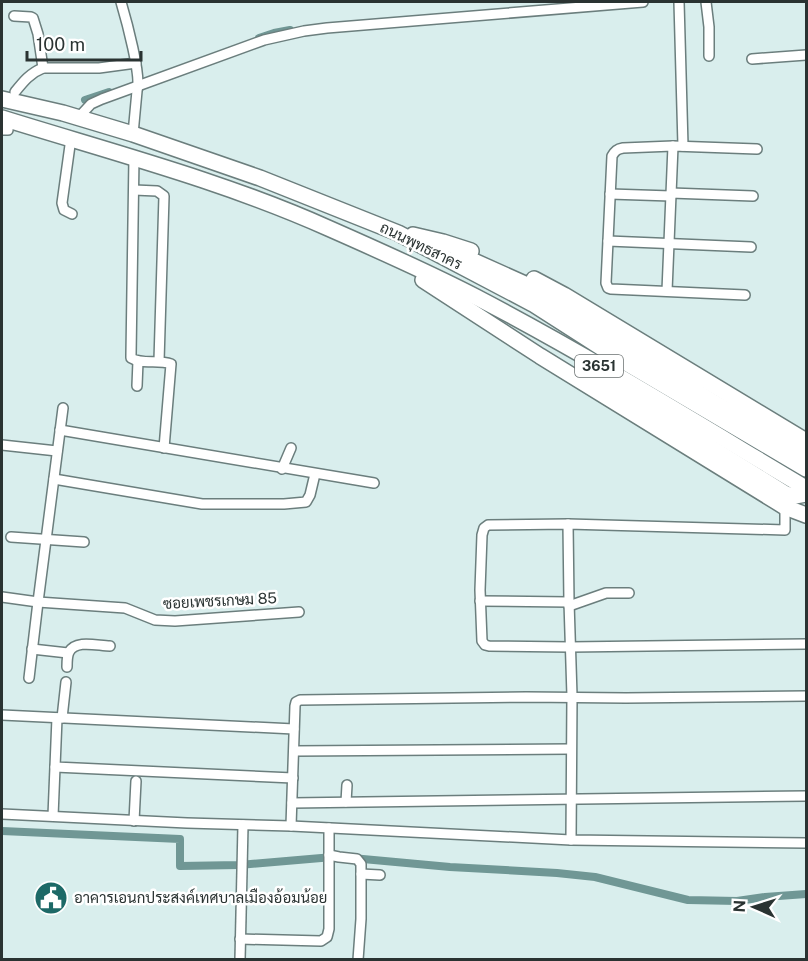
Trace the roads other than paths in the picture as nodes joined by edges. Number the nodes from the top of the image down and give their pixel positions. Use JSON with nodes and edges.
{"nodes":[{"id":1,"x":122,"y":2,"type":"edge"},
{"id":2,"x":643,"y":2,"type":"edge"},
{"id":3,"x":679,"y":2,"type":"edge"},
{"id":4,"x":706,"y":2,"type":"edge"},
{"id":5,"x":14,"y":16,"type":"dead end"},
{"id":6,"x":807,"y":55,"type":"edge"},
{"id":7,"x":709,"y":56,"type":"dead end"},
{"id":8,"x":752,"y":59,"type":"dead end"},
{"id":9,"x":136,"y":66,"type":"junction"},
{"id":10,"x":43,"y":68,"type":"junction"},
{"id":11,"x":139,"y":86,"type":"junction"},
{"id":12,"x":6,"y":93,"type":"edge"},
{"id":13,"x":71,"y":116,"type":"junction"},
{"id":14,"x":4,"y":122,"type":"edge"},
{"id":15,"x":133,"y":134,"type":"junction"},
{"id":16,"x":71,"y":138,"type":"junction"},
{"id":17,"x":678,"y":146,"type":"junction"},
{"id":18,"x":756,"y":149,"type":"dead end"},
{"id":19,"x":134,"y":158,"type":"junction"},
{"id":20,"x":134,"y":190,"type":"junction"},
{"id":21,"x":610,"y":195,"type":"junction"},
{"id":22,"x":671,"y":195,"type":"junction"},
{"id":23,"x":753,"y":196,"type":"dead end"},
{"id":24,"x":72,"y":214,"type":"dead end"},
{"id":25,"x":398,"y":233,"type":"junction"},
{"id":26,"x":608,"y":241,"type":"junction"},
{"id":27,"x":669,"y":243,"type":"junction"},
{"id":28,"x":751,"y":246,"type":"dead end"},
{"id":29,"x":387,"y":254,"type":"junction"},
{"id":30,"x":667,"y":291,"type":"junction"},
{"id":31,"x":745,"y":295,"type":"dead end"},
{"id":32,"x":138,"y":361,"type":"junction"},
{"id":33,"x":159,"y":361,"type":"junction"},
{"id":34,"x":137,"y":386,"type":"dead end"},
{"id":35,"x":63,"y":408,"type":"dead end"},
{"id":36,"x":60,"y":430,"type":"junction"},
{"id":37,"x":807,"y":441,"type":"edge"},
{"id":38,"x":2,"y":445,"type":"edge"},
{"id":39,"x":164,"y":448,"type":"junction"},
{"id":40,"x":291,"y":448,"type":"dead end"},
{"id":41,"x":57,"y":451,"type":"junction"},
{"id":42,"x":807,"y":456,"type":"edge"},
{"id":43,"x":282,"y":469,"type":"junction"},
{"id":44,"x":807,"y":469,"type":"edge"},
{"id":45,"x":315,"y":474,"type":"junction"},
{"id":46,"x":54,"y":479,"type":"junction"},
{"id":47,"x":374,"y":483,"type":"dead end"},
{"id":48,"x":807,"y":488,"type":"edge"},
{"id":49,"x":807,"y":494,"type":"edge"},
{"id":50,"x":785,"y":507,"type":"junction"},
{"id":51,"x":807,"y":515,"type":"edge"},
{"id":52,"x":568,"y":524,"type":"junction"},
{"id":53,"x":11,"y":537,"type":"dead end"},
{"id":54,"x":46,"y":539,"type":"junction"},
{"id":55,"x":84,"y":542,"type":"dead end"},
{"id":56,"x":629,"y":593,"type":"dead end"},
{"id":57,"x":2,"y":597,"type":"edge"},
{"id":58,"x":480,"y":601,"type":"junction"},
{"id":59,"x":38,"y":602,"type":"junction"},
{"id":60,"x":569,"y":604,"type":"junction"},
{"id":61,"x":299,"y":612,"type":"dead end"},
{"id":62,"x":807,"y":644,"type":"edge"},
{"id":63,"x":110,"y":646,"type":"dead end"},
{"id":64,"x":570,"y":647,"type":"junction"},
{"id":65,"x":32,"y":649,"type":"junction"},
{"id":66,"x":68,"y":653,"type":"junction"},
{"id":67,"x":67,"y":667,"type":"dead end"},
{"id":68,"x":29,"y":678,"type":"dead end"},
{"id":69,"x":66,"y":682,"type":"dead end"},
{"id":70,"x":572,"y":696,"type":"junction"},
{"id":71,"x":807,"y":696,"type":"edge"},
{"id":72,"x":2,"y":715,"type":"edge"},
{"id":73,"x":59,"y":718,"type":"junction"},
{"id":74,"x":294,"y":729,"type":"junction"},
{"id":75,"x":571,"y":749,"type":"junction"},
{"id":76,"x":294,"y":752,"type":"junction"},
{"id":77,"x":55,"y":767,"type":"junction"},
{"id":78,"x":292,"y":778,"type":"junction"},
{"id":79,"x":136,"y":781,"type":"dead end"},
{"id":80,"x":346,"y":784,"type":"dead end"},
{"id":81,"x":807,"y":796,"type":"edge"},
{"id":82,"x":571,"y":800,"type":"junction"},
{"id":83,"x":346,"y":802,"type":"junction"},
{"id":84,"x":292,"y":803,"type":"junction"},
{"id":85,"x":2,"y":814,"type":"edge"},
{"id":86,"x":52,"y":816,"type":"junction"},
{"id":87,"x":134,"y":820,"type":"junction"},
{"id":88,"x":243,"y":825,"type":"junction"},
{"id":89,"x":291,"y":826,"type":"junction"},
{"id":90,"x":328,"y":828,"type":"junction"},
{"id":91,"x":571,"y":840,"type":"junction"},
{"id":92,"x":807,"y":843,"type":"edge"},
{"id":93,"x":329,"y":855,"type":"junction"},
{"id":94,"x":361,"y":874,"type":"junction"},
{"id":95,"x":380,"y":875,"type":"dead end"},
{"id":96,"x":240,"y":939,"type":"junction"},
{"id":97,"x":240,"y":960,"type":"edge"},
{"id":98,"x":358,"y":960,"type":"edge"}],
"edges":[{"from":1,"to":9,"type":"street"},
{"from":2,"to":11,"type":"street"},
{"from":3,"to":17,"type":"street"},
{"from":4,"to":7,"type":"street"},
{"from":5,"to":10,"type":"street"},
{"from":6,"to":8,"type":"street"},
{"from":9,"to":10,"type":"street"},
{"from":9,"to":11,"type":"street"},
{"from":10,"to":12,"type":"street"},
{"from":11,"to":13,"type":"street"},
{"from":11,"to":15,"type":"street"},
{"from":12,"to":13,"type":"main road","name":"ถนนพุทธสาคร"},
{"from":13,"to":15,"type":"main road","name":"ถนนพุทธสาคร","number":"3651"},
{"from":14,"to":16,"type":"main road","name":"ถนนพุทธสาคร","number":"3651"},
{"from":15,"to":25,"type":"main road","name":"ถนนพุทธสาคร","number":"3651"},
{"from":16,"to":19,"type":"main road","name":"ถนนพุทธสาคร","number":"3651"},
{"from":16,"to":24,"type":"street"},
{"from":17,"to":18,"type":"street"},
{"from":17,"to":21,"type":"street"},
{"from":17,"to":22,"type":"street"},
{"from":19,"to":20,"type":"street"},
{"from":19,"to":29,"type":"main road","name":"ถนนพุทธสาคร","number":"3651"},
{"from":20,"to":32,"type":"street"},
{"from":20,"to":33,"type":"street"},
{"from":21,"to":22,"type":"street"},
{"from":21,"to":26,"type":"street"},
{"from":22,"to":23,"type":"street"},
{"from":22,"to":27,"type":"street"},
{"from":25,"to":37,"type":"main road"},
{"from":25,"to":42,"type":"main road"},
{"from":25,"to":44,"type":"main road","name":"ถนนพุทธสาคร","number":"3651"},
{"from":26,"to":27,"type":"street"},
{"from":26,"to":30,"type":"street"},
{"from":27,"to":28,"type":"street"},
{"from":27,"to":30,"type":"street"},
{"from":29,"to":48,"type":"main road","name":"ถนนพุทธสาคร","number":"3651"},
{"from":29,"to":49,"type":"main road"},
{"from":29,"to":50,"type":"main road"},
{"from":30,"to":31,"type":"street"},
{"from":32,"to":33,"type":"street"},
{"from":32,"to":34,"type":"street"},
{"from":33,"to":39,"type":"street"},
{"from":35,"to":36,"type":"street"},
{"from":36,"to":39,"type":"street"},
{"from":36,"to":41,"type":"street"},
{"from":38,"to":41,"type":"street"},
{"from":39,"to":43,"type":"street"},
{"from":40,"to":43,"type":"street"},
{"from":41,"to":46,"type":"street"},
{"from":43,"to":45,"type":"street"},
{"from":45,"to":46,"type":"street"},
{"from":45,"to":47,"type":"street"},
{"from":46,"to":54,"type":"street"},
{"from":50,"to":51,"type":"main road"},
{"from":50,"to":52,"type":"street"},
{"from":52,"to":58,"type":"street"},
{"from":52,"to":60,"type":"street"},
{"from":53,"to":54,"type":"street"},
{"from":54,"to":55,"type":"street"},
{"from":54,"to":59,"type":"street"},
{"from":56,"to":60,"type":"street"},
{"from":57,"to":59,"type":"street","name":"ซอยเพชรเกษม 85"},
{"from":58,"to":60,"type":"street"},
{"from":58,"to":64,"type":"street"},
{"from":59,"to":61,"type":"street","name":"ซอยเพชรเกษม 85"},
{"from":59,"to":65,"type":"street"},
{"from":60,"to":64,"type":"street"},
{"from":62,"to":64,"type":"street"},
{"from":63,"to":66,"type":"street"},
{"from":64,"to":70,"type":"street"},
{"from":65,"to":66,"type":"street"},
{"from":65,"to":68,"type":"street"},
{"from":66,"to":67,"type":"street"},
{"from":69,"to":73,"type":"street"},
{"from":70,"to":71,"type":"street"},
{"from":70,"to":74,"type":"street"},
{"from":70,"to":75,"type":"street"},
{"from":72,"to":73,"type":"street"},
{"from":73,"to":74,"type":"street"},
{"from":73,"to":77,"type":"street"},
{"from":74,"to":76,"type":"street"},
{"from":75,"to":76,"type":"street"},
{"from":75,"to":82,"type":"street"},
{"from":76,"to":78,"type":"street"},
{"from":77,"to":78,"type":"street"},
{"from":77,"to":86,"type":"street"},
{"from":78,"to":84,"type":"street"},
{"from":79,"to":87,"type":"street"},
{"from":80,"to":83,"type":"street"},
{"from":81,"to":82,"type":"street"},
{"from":82,"to":83,"type":"street"},
{"from":82,"to":91,"type":"street"},
{"from":83,"to":84,"type":"street"},
{"from":84,"to":89,"type":"street"},
{"from":85,"to":86,"type":"street"},
{"from":86,"to":87,"type":"street"},
{"from":87,"to":88,"type":"street"},
{"from":88,"to":89,"type":"street"},
{"from":88,"to":96,"type":"street"},
{"from":89,"to":90,"type":"street"},
{"from":90,"to":91,"type":"street"},
{"from":90,"to":93,"type":"street"},
{"from":91,"to":92,"type":"street"},
{"from":93,"to":94,"type":"street"},
{"from":93,"to":96,"type":"street"},
{"from":94,"to":95,"type":"street"},
{"from":94,"to":98,"type":"street"},
{"from":96,"to":97,"type":"street"}]}
